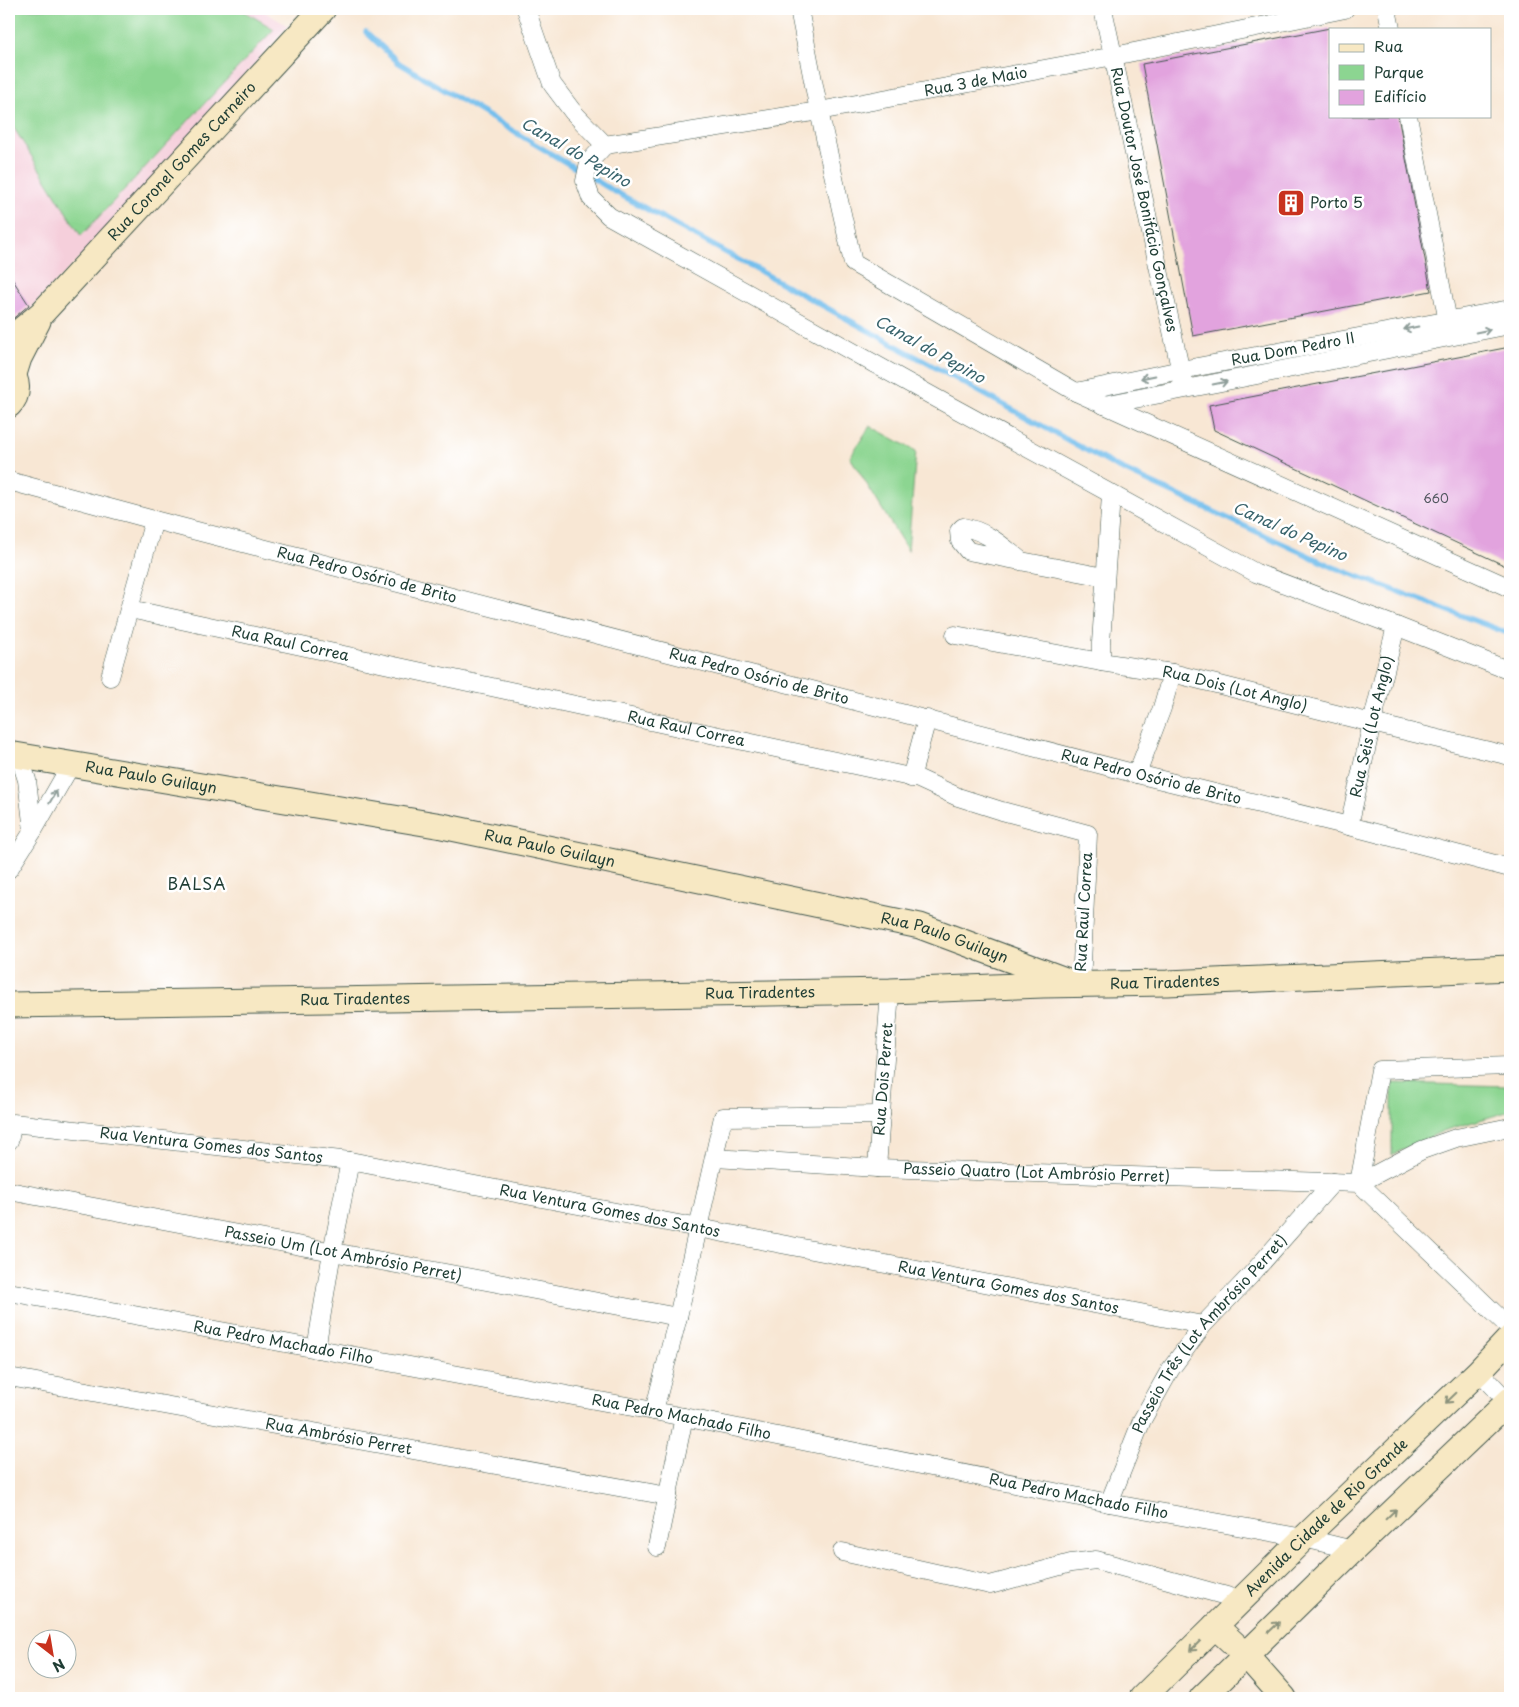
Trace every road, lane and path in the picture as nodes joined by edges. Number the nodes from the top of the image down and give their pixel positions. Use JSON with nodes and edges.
{"nodes":[{"id":1,"x":323,"y":9,"type":"edge"},
{"id":2,"x":526,"y":9,"type":"edge"},
{"id":3,"x":799,"y":9,"type":"edge"},
{"id":4,"x":1103,"y":9,"type":"edge"},
{"id":5,"x":1345,"y":9,"type":"edge"},
{"id":6,"x":1387,"y":9,"type":"edge"},
{"id":7,"x":1391,"y":28,"type":"edge"},
{"id":8,"x":1114,"y":56,"type":"junction"},
{"id":9,"x":819,"y":111,"type":"junction"},
{"id":10,"x":1408,"y":118,"type":"edge"},
{"id":11,"x":605,"y":145,"type":"junction"},
{"id":12,"x":1510,"y":309,"type":"edge"},
{"id":13,"x":41,"y":314,"type":"junction"},
{"id":14,"x":1510,"y":325,"type":"edge"},
{"id":15,"x":1449,"y":329,"type":"junction"},
{"id":16,"x":9,"y":340,"type":"edge"},
{"id":17,"x":1301,"y":348,"type":"junction"},
{"id":18,"x":1303,"y":366,"type":"junction"},
{"id":19,"x":1181,"y":370,"type":"junction"},
{"id":20,"x":11,"y":371,"type":"edge"},
{"id":21,"x":1185,"y":390,"type":"junction"},
{"id":22,"x":1076,"y":392,"type":"junction"},
{"id":23,"x":9,"y":405,"type":"edge"},
{"id":24,"x":1104,"y":405,"type":"junction"},
{"id":25,"x":9,"y":481,"type":"edge"},
{"id":26,"x":1111,"y":495,"type":"junction"},
{"id":27,"x":154,"y":520,"type":"junction"},
{"id":28,"x":1020,"y":560,"type":"dead end"},
{"id":29,"x":1105,"y":577,"type":"junction"},
{"id":30,"x":1510,"y":588,"type":"edge"},
{"id":31,"x":130,"y":609,"type":"junction"},
{"id":32,"x":1396,"y":626,"type":"junction"},
{"id":33,"x":955,"y":635,"type":"dead end"},
{"id":34,"x":1102,"y":662,"type":"junction"},
{"id":35,"x":1510,"y":671,"type":"edge"},
{"id":36,"x":1172,"y":673,"type":"junction"},
{"id":37,"x":110,"y":677,"type":"dead end"},
{"id":38,"x":927,"y":719,"type":"junction"},
{"id":39,"x":1372,"y":723,"type":"junction"},
{"id":40,"x":14,"y":755,"type":"edge"},
{"id":41,"x":1510,"y":756,"type":"edge"},
{"id":42,"x":72,"y":763,"type":"junction"},
{"id":43,"x":1137,"y":774,"type":"junction"},
{"id":44,"x":912,"y":778,"type":"junction"},
{"id":45,"x":1349,"y":826,"type":"junction"},
{"id":46,"x":34,"y":831,"type":"junction"},
{"id":47,"x":1510,"y":868,"type":"edge"},
{"id":48,"x":9,"y":869,"type":"edge"},
{"id":49,"x":1510,"y":968,"type":"edge"},
{"id":50,"x":1081,"y":985,"type":"junction"},
{"id":51,"x":890,"y":992,"type":"junction"},
{"id":52,"x":9,"y":1004,"type":"edge"},
{"id":53,"x":1510,"y":1066,"type":"edge"},
{"id":54,"x":881,"y":1115,"type":"junction"},
{"id":55,"x":1510,"y":1127,"type":"edge"},
{"id":56,"x":9,"y":1141,"type":"edge"},
{"id":57,"x":715,"y":1158,"type":"junction"},
{"id":58,"x":350,"y":1161,"type":"junction"},
{"id":59,"x":877,"y":1168,"type":"junction"},
{"id":60,"x":1333,"y":1182,"type":"junction"},
{"id":61,"x":1359,"y":1183,"type":"junction"},
{"id":62,"x":9,"y":1191,"type":"edge"},
{"id":63,"x":698,"y":1227,"type":"junction"},
{"id":64,"x":332,"y":1252,"type":"junction"},
{"id":65,"x":9,"y":1292,"type":"edge"},
{"id":66,"x":678,"y":1318,"type":"junction"},
{"id":67,"x":1203,"y":1326,"type":"junction"},
{"id":68,"x":1510,"y":1328,"type":"edge"},
{"id":69,"x":1510,"y":1338,"type":"edge"},
{"id":70,"x":316,"y":1349,"type":"junction"},
{"id":71,"x":1479,"y":1371,"type":"junction"},
{"id":72,"x":9,"y":1377,"type":"edge"},
{"id":73,"x":1510,"y":1402,"type":"edge"},
{"id":74,"x":654,"y":1411,"type":"junction"},
{"id":75,"x":684,"y":1417,"type":"junction"},
{"id":76,"x":668,"y":1496,"type":"junction"},
{"id":77,"x":1109,"y":1503,"type":"junction"},
{"id":78,"x":1304,"y":1538,"type":"junction"},
{"id":79,"x":657,"y":1547,"type":"dead end"},
{"id":80,"x":1353,"y":1550,"type":"junction"},
{"id":81,"x":842,"y":1552,"type":"dead end"},
{"id":82,"x":1241,"y":1600,"type":"junction"},
{"id":83,"x":1215,"y":1626,"type":"junction"},
{"id":84,"x":1246,"y":1655,"type":"junction"},
{"id":85,"x":1142,"y":1698,"type":"edge"},
{"id":86,"x":1202,"y":1698,"type":"edge"},
{"id":87,"x":1284,"y":1698,"type":"edge"}],
"edges":[{"from":1,"to":13,"type":"street","name":"Rua Coronel Gomes Carneiro"},
{"from":2,"to":11,"type":"street"},
{"from":3,"to":9,"type":"street"},
{"from":4,"to":8,"type":"street","name":"Rua Doutor José Bonifácio Gonçalves"},
{"from":5,"to":8,"type":"street","name":"Rua 3 de Maio"},
{"from":6,"to":7,"type":"street"},
{"from":8,"to":9,"type":"street","name":"Rua 3 de Maio"},
{"from":8,"to":19,"type":"street","name":"Rua Doutor José Bonifácio Gonçalves"},
{"from":9,"to":11,"type":"street","name":"Rua 3 de Maio"},
{"from":9,"to":22,"type":"street"},
{"from":10,"to":15,"type":"street"},
{"from":11,"to":26,"type":"street"},
{"from":12,"to":15,"type":"street","name":"Rua Dom Pedro II"},
{"from":13,"to":16,"type":"street","name":"Rua Coronel Gomes Carneiro"},
{"from":13,"to":20,"type":"street","name":"Rua Coronel Gomes Carneiro"},
{"from":15,"to":14,"type":"street","name":"Rua Dom Pedro II","one_way":true},
{"from":15,"to":17,"type":"street","name":"Rua Dom Pedro II","one_way":true},
{"from":15,"to":18,"type":"street","name":"Rua Dom Pedro II"},
{"from":17,"to":18,"type":"street"},
{"from":17,"to":19,"type":"street","name":"Rua Dom Pedro II"},
{"from":21,"to":18,"type":"street","name":"Rua Dom Pedro II","one_way":true},
{"from":19,"to":21,"type":"street","name":"Rua Doutor José Bonifácio Gonçalves"},
{"from":19,"to":22,"type":"street","name":"Rua Dom Pedro II","one_way":true},
{"from":20,"to":23,"type":"street"},
{"from":21,"to":24,"type":"street","name":"Rua Dom Pedro II"},
{"from":22,"to":24,"type":"street"},
{"from":24,"to":30,"type":"street"},
{"from":25,"to":27,"type":"street","name":"Rua Pedro Osório de Brito"},
{"from":26,"to":29,"type":"street"},
{"from":26,"to":32,"type":"street"},
{"from":27,"to":31,"type":"street"},
{"from":27,"to":38,"type":"street","name":"Rua Pedro Osório de Brito"},
{"from":28,"to":29,"type":"street"},
{"from":29,"to":34,"type":"street"},
{"from":31,"to":37,"type":"street"},
{"from":31,"to":44,"type":"street","name":"Rua Raul Correa"},
{"from":32,"to":35,"type":"street"},
{"from":32,"to":39,"type":"street","name":"Rua Seis (Lot Anglo)"},
{"from":33,"to":34,"type":"street","name":"Rua Dois (Lot Anglo)"},
{"from":34,"to":36,"type":"street","name":"Rua Dois (Lot Anglo)"},
{"from":36,"to":39,"type":"street","name":"Rua Dois (Lot Anglo)"},
{"from":36,"to":43,"type":"street"},
{"from":38,"to":43,"type":"street","name":"Rua Pedro Osório de Brito"},
{"from":38,"to":44,"type":"street"},
{"from":39,"to":41,"type":"street","name":"Rua Dois (Lot Anglo)"},
{"from":39,"to":45,"type":"street","name":"Rua Seis (Lot Anglo)"},
{"from":40,"to":42,"type":"street","name":"Rua Paulo Guilayn"},
{"from":40,"to":46,"type":"street"},
{"from":46,"to":42,"type":"street","one_way":true},
{"from":42,"to":50,"type":"street","name":"Rua Paulo Guilayn"},
{"from":43,"to":45,"type":"street","name":"Rua Pedro Osório de Brito"},
{"from":44,"to":50,"type":"street","name":"Rua Raul Correa"},
{"from":45,"to":47,"type":"street","name":"Rua Pedro Osório de Brito"},
{"from":46,"to":48,"type":"street"},
{"from":49,"to":50,"type":"street","name":"Rua Tiradentes"},
{"from":50,"to":51,"type":"street","name":"Rua Tiradentes"},
{"from":51,"to":52,"type":"street","name":"Rua Tiradentes"},
{"from":51,"to":54,"type":"street","name":"Rua Dois Perret"},
{"from":53,"to":61,"type":"street"},
{"from":54,"to":57,"type":"street"},
{"from":54,"to":59,"type":"street","name":"Rua Dois Perret"},
{"from":55,"to":61,"type":"street"},
{"from":56,"to":58,"type":"street","name":"Rua Ventura Gomes dos Santos"},
{"from":57,"to":59,"type":"street","name":"Passeio Quatro (Lot Ambrósio Perret)"},
{"from":57,"to":63,"type":"street"},
{"from":58,"to":63,"type":"street","name":"Rua Ventura Gomes dos Santos"},
{"from":58,"to":64,"type":"street"},
{"from":59,"to":60,"type":"street","name":"Passeio Quatro (Lot Ambrósio Perret)"},
{"from":60,"to":61,"type":"street","name":"Passeio Quatro (Lot Ambrósio Perret)"},
{"from":60,"to":67,"type":"street","name":"Passeio Três (Lot Ambrósio Perret)"},
{"from":61,"to":68,"type":"street"},
{"from":62,"to":64,"type":"street","name":"Passeio Um (Lot Ambrósio Perret)"},
{"from":63,"to":66,"type":"street"},
{"from":63,"to":67,"type":"street","name":"Rua Ventura Gomes dos Santos"},
{"from":64,"to":66,"type":"street","name":"Passeio Um (Lot Ambrósio Perret)"},
{"from":64,"to":70,"type":"street"},
{"from":65,"to":70,"type":"street","name":"Rua Pedro Machado Filho"},
{"from":66,"to":74,"type":"street"},
{"from":67,"to":77,"type":"street","name":"Passeio Três (Lot Ambrósio Perret)"},
{"from":69,"to":71,"type":"street","name":"Avenida Cidade de Rio Grande"},
{"from":70,"to":74,"type":"street","name":"Rua Pedro Machado Filho"},
{"from":71,"to":73,"type":"street"},
{"from":71,"to":78,"type":"street","name":"Avenida Cidade de Rio Grande","one_way":true},
{"from":72,"to":76,"type":"street","name":"Rua Ambrósio Perret"},
{"from":80,"to":73,"type":"street","one_way":true},
{"from":74,"to":75,"type":"street","name":"Rua Pedro Machado Filho"},
{"from":75,"to":76,"type":"street"},
{"from":75,"to":77,"type":"street","name":"Rua Pedro Machado Filho"},
{"from":76,"to":79,"type":"street"},
{"from":77,"to":78,"type":"street","name":"Rua Pedro Machado Filho"},
{"from":78,"to":80,"type":"street","name":"Rua Pedro Machado Filho"},
{"from":78,"to":82,"type":"street","name":"Avenida Cidade de Rio Grande"},
{"from":84,"to":80,"type":"street","one_way":true},
{"from":81,"to":82,"type":"street"},
{"from":82,"to":83,"type":"street","name":"Avenida Cidade de Rio Grande"},
{"from":83,"to":84,"type":"street"},
{"from":83,"to":85,"type":"street","name":"Avenida Cidade de Rio Grande","one_way":true},
{"from":84,"to":86,"type":"street"},
{"from":84,"to":87,"type":"street"}]}
